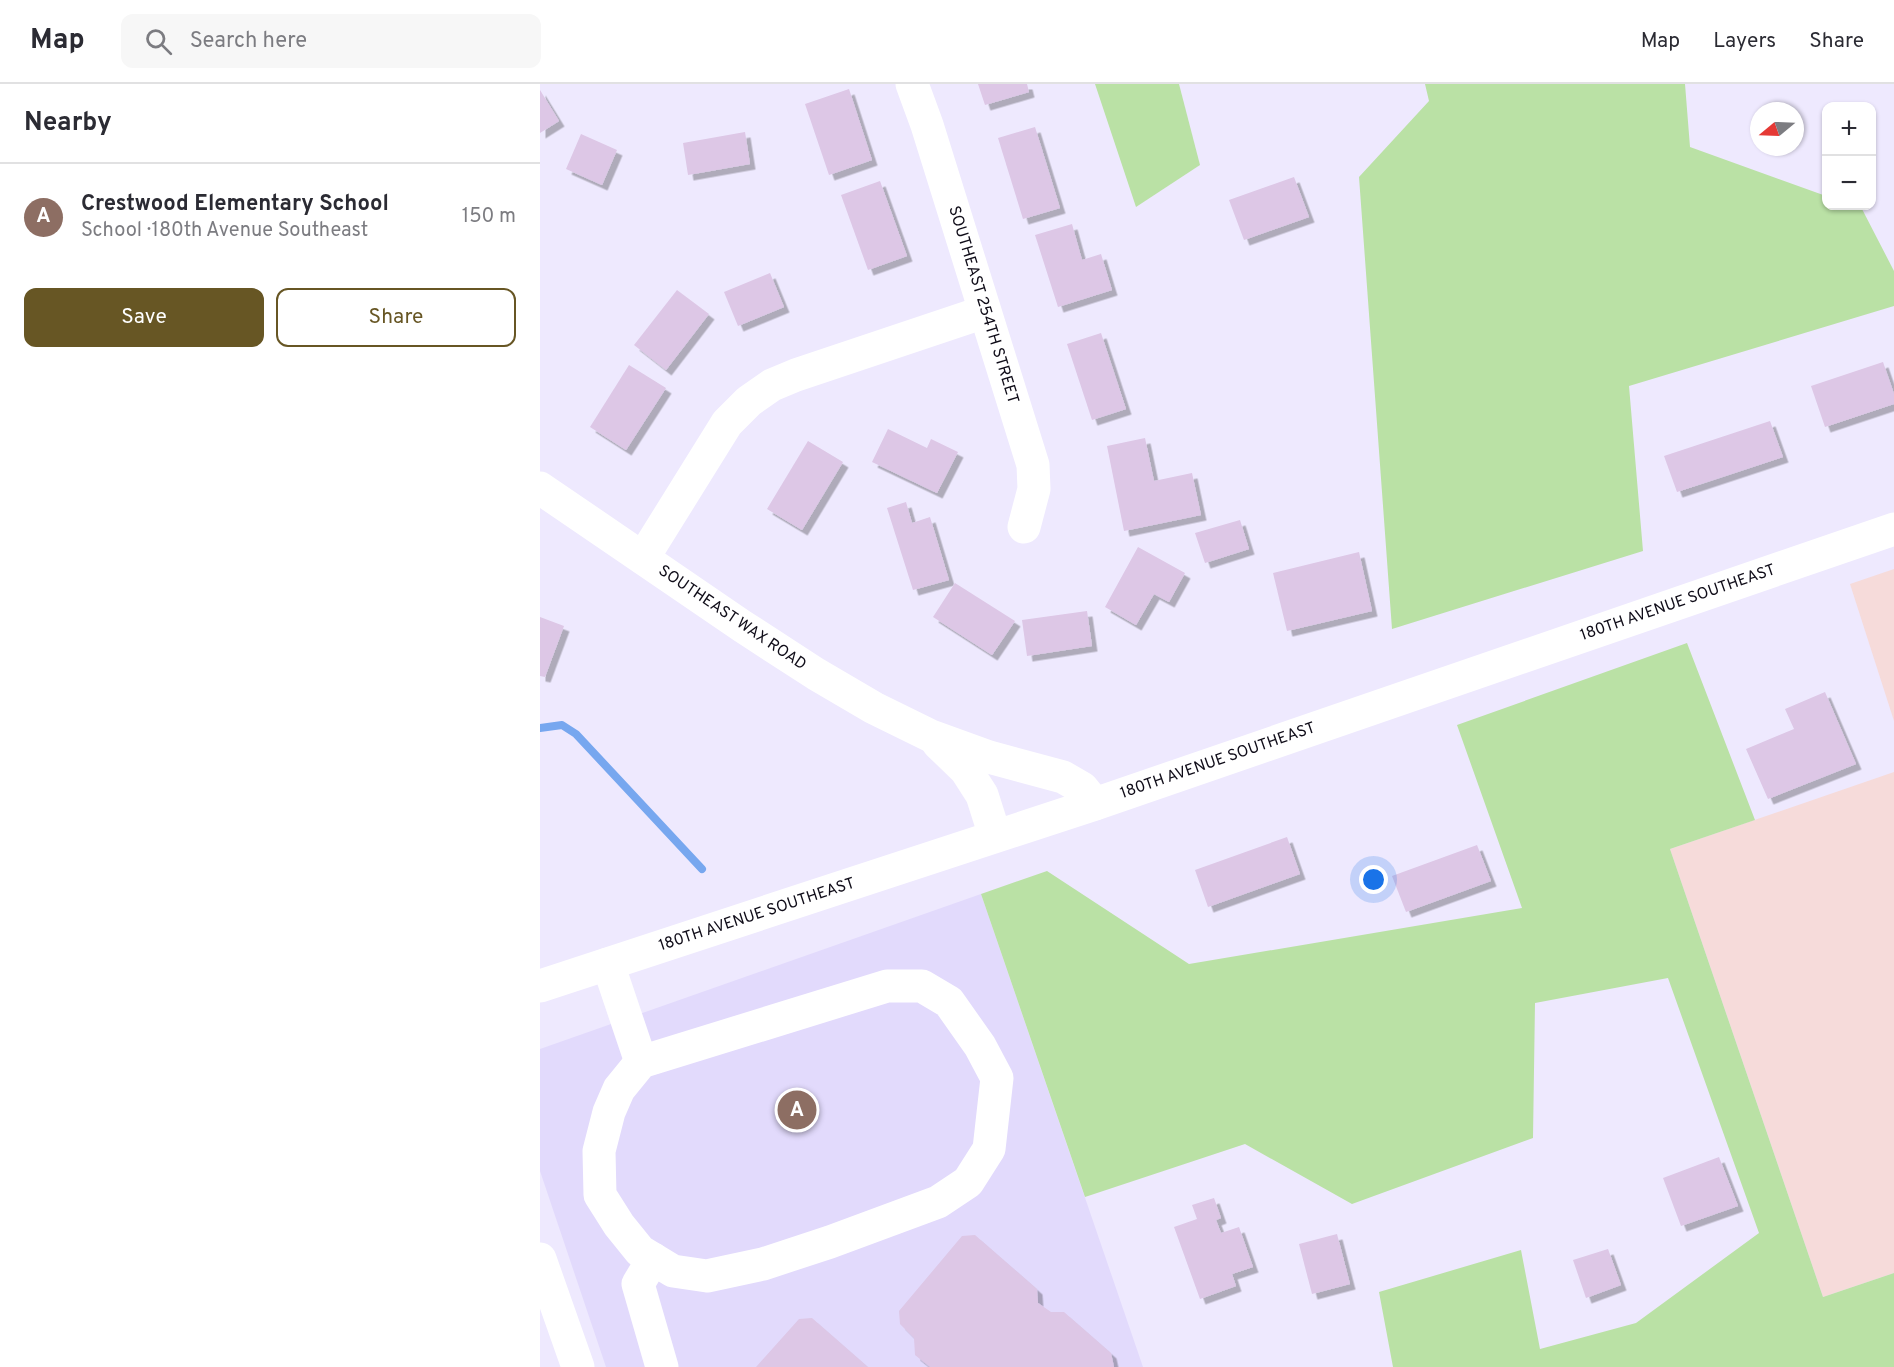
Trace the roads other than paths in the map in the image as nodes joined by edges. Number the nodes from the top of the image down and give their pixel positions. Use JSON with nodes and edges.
{"nodes":[{"id":1,"x":912,"y":84,"type":"edge"},
{"id":2,"x":984,"y":312,"type":"junction"},
{"id":3,"x":540,"y":488,"type":"edge"},
{"id":4,"x":1024,"y":527,"type":"dead end"},
{"id":5,"x":1894,"y":529,"type":"edge"},
{"id":6,"x":644,"y":558,"type":"junction"},
{"id":7,"x":931,"y":736,"type":"junction"},
{"id":8,"x":1095,"y":804,"type":"junction"},
{"id":9,"x":995,"y":836,"type":"junction"},
{"id":10,"x":608,"y":964,"type":"junction"},
{"id":11,"x":540,"y":986,"type":"edge"},
{"id":12,"x":641,"y":1062,"type":"junction"},
{"id":13,"x":540,"y":1259,"type":"edge"},
{"id":14,"x":653,"y":1259,"type":"junction"},
{"id":15,"x":578,"y":1367,"type":"edge"},
{"id":16,"x":662,"y":1367,"type":"edge"}],
"edges":[{"from":1,"to":2,"type":"street","name":"SOUTHEAST 254TH STREET"},
{"from":2,"to":4,"type":"street","name":"SOUTHEAST 254TH STREET"},
{"from":2,"to":6,"type":"street"},
{"from":3,"to":6,"type":"street","name":"SOUTHEAST WAX ROAD"},
{"from":5,"to":8,"type":"street","name":"180TH AVENUE SOUTHEAST"},
{"from":6,"to":7,"type":"street","name":"SOUTHEAST WAX ROAD"},
{"from":7,"to":8,"type":"street","name":"SOUTHEAST WAX ROAD"},
{"from":7,"to":9,"type":"street","name":"SOUTHEAST WAX ROAD"},
{"from":8,"to":9,"type":"street","name":"180TH AVENUE SOUTHEAST"},
{"from":9,"to":10,"type":"street","name":"180TH AVENUE SOUTHEAST"},
{"from":10,"to":11,"type":"street","name":"180TH AVENUE SOUTHEAST"},
{"from":10,"to":12,"type":"street"},
{"from":12,"to":14,"type":"street"},
{"from":12,"to":14,"type":"street"},
{"from":13,"to":15,"type":"street"},
{"from":14,"to":16,"type":"street"}]}
